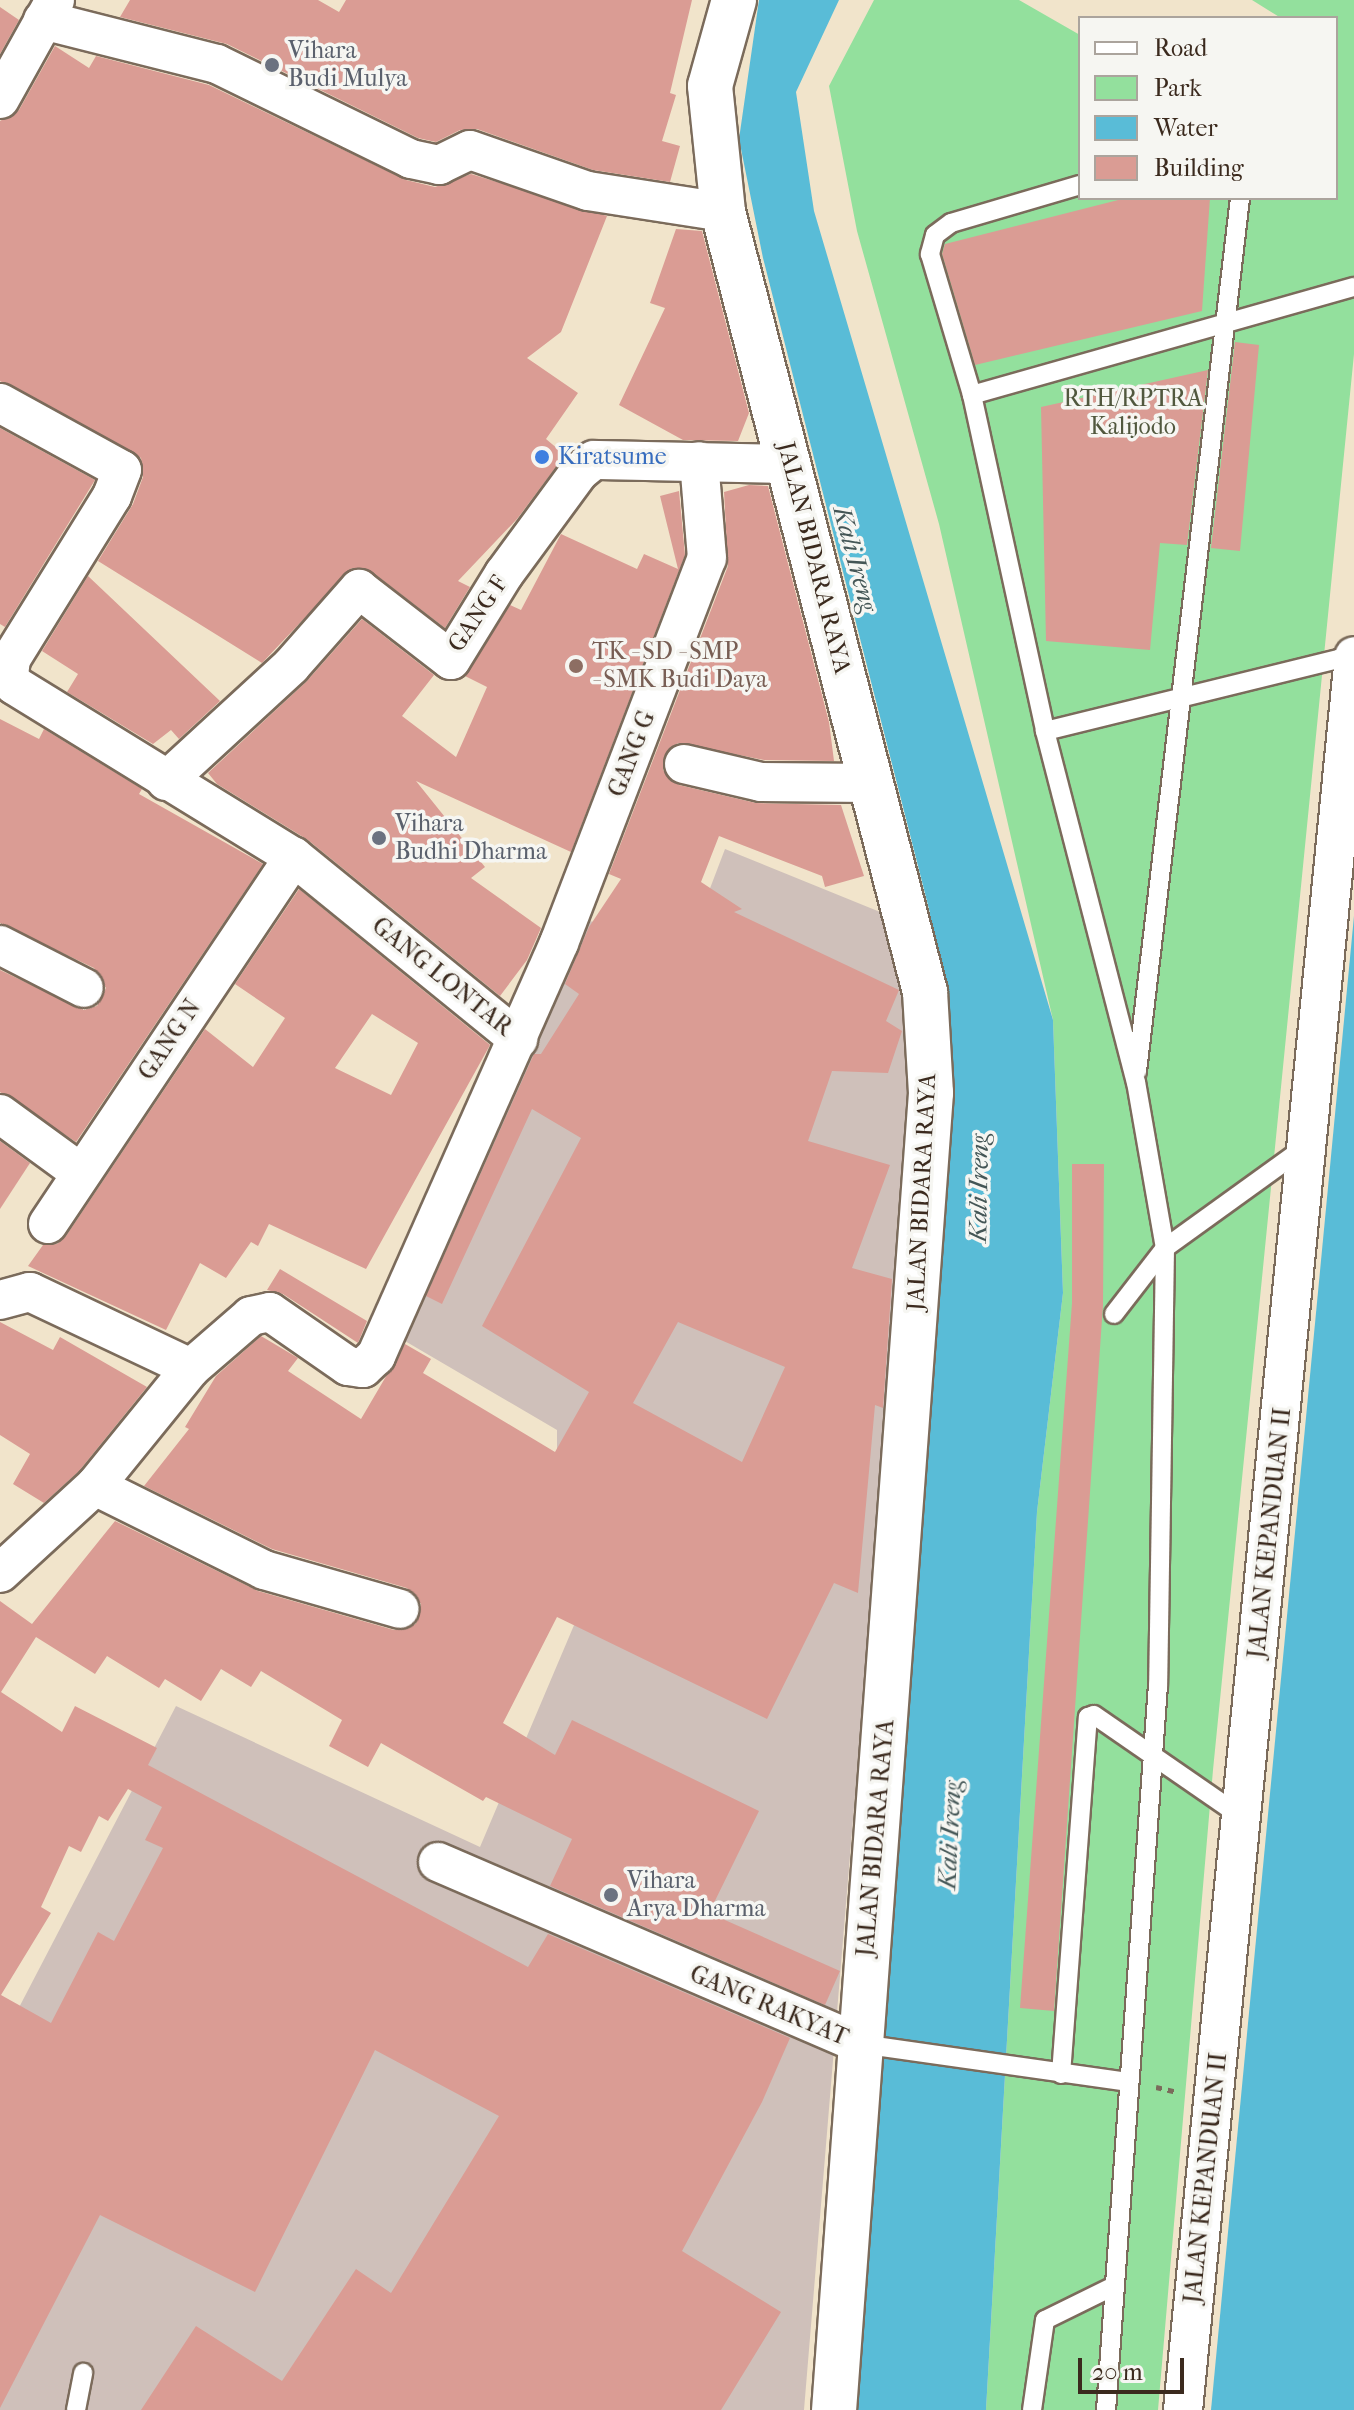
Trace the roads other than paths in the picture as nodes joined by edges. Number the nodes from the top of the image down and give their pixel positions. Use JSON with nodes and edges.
{"nodes":[{"id":1,"x":734,"y":0,"type":"edge"},
{"id":2,"x":49,"y":10,"type":"edge"},
{"id":3,"x":0,"y":99,"type":"edge"},
{"id":4,"x":1078,"y":186,"type":"edge"},
{"id":5,"x":1240,"y":200,"type":"edge"},
{"id":6,"x":723,"y":212,"type":"junction"},
{"id":7,"x":1354,"y":287,"type":"edge"},
{"id":8,"x":1227,"y":322,"type":"junction"},
{"id":9,"x":972,"y":395,"type":"junction"},
{"id":10,"x":0,"y":403,"type":"edge"},
{"id":11,"x":699,"y":461,"type":"junction"},
{"id":12,"x":791,"y":464,"type":"junction"},
{"id":13,"x":1354,"y":656,"type":"edge"},
{"id":14,"x":1181,"y":695,"type":"junction"},
{"id":15,"x":1045,"y":731,"type":"junction"},
{"id":16,"x":684,"y":764,"type":"dead end"},
{"id":17,"x":166,"y":781,"type":"junction"},
{"id":18,"x":870,"y":783,"type":"junction"},
{"id":19,"x":294,"y":857,"type":"junction"},
{"id":20,"x":0,"y":945,"type":"edge"},
{"id":21,"x":84,"y":988,"type":"dead end"},
{"id":22,"x":518,"y":1039,"type":"junction"},
{"id":23,"x":1136,"y":1082,"type":"junction"},
{"id":24,"x":0,"y":1114,"type":"edge"},
{"id":25,"x":1307,"y":1146,"type":"junction"},
{"id":26,"x":81,"y":1173,"type":"junction"},
{"id":27,"x":48,"y":1224,"type":"dead end"},
{"id":28,"x":1165,"y":1248,"type":"junction"},
{"id":29,"x":15,"y":1296,"type":"edge"},
{"id":30,"x":1114,"y":1314,"type":"dead end"},
{"id":31,"x":191,"y":1368,"type":"junction"},
{"id":32,"x":95,"y":1486,"type":"junction"},
{"id":33,"x":0,"y":1573,"type":"edge"},
{"id":34,"x":400,"y":1609,"type":"dead end"},
{"id":35,"x":1152,"y":1757,"type":"junction"},
{"id":36,"x":1242,"y":1817,"type":"junction"},
{"id":37,"x":438,"y":1862,"type":"dead end"},
{"id":38,"x":865,"y":2045,"type":"junction"},
{"id":39,"x":1061,"y":2074,"type":"junction"},
{"id":40,"x":1127,"y":2082,"type":"junction"},
{"id":41,"x":1114,"y":2286,"type":"junction"},
{"id":42,"x":83,"y":2373,"type":"dead end"},
{"id":43,"x":76,"y":2410,"type":"edge"},
{"id":44,"x":834,"y":2410,"type":"edge"},
{"id":45,"x":1032,"y":2410,"type":"edge"},
{"id":46,"x":1106,"y":2410,"type":"edge"},
{"id":47,"x":1183,"y":2410,"type":"edge"}],
"edges":[{"from":1,"to":6,"type":"street","name":"JALAN BIDARA RAYA"},
{"from":2,"to":3,"type":"street"},
{"from":2,"to":6,"type":"street"},
{"from":4,"to":9,"type":"lane"},
{"from":5,"to":8,"type":"lane"},
{"from":6,"to":12,"type":"street","name":"JALAN BIDARA RAYA"},
{"from":7,"to":8,"type":"lane"},
{"from":8,"to":9,"type":"lane"},
{"from":8,"to":14,"type":"lane"},
{"from":9,"to":15,"type":"lane"},
{"from":10,"to":17,"type":"street","name":"GANG LONTAR"},
{"from":11,"to":12,"type":"street","name":"GANG F"},
{"from":11,"to":17,"type":"street","name":"GANG F"},
{"from":11,"to":22,"type":"street","name":"GANG G"},
{"from":12,"to":18,"type":"street","name":"JALAN BIDARA RAYA"},
{"from":13,"to":14,"type":"lane"},
{"from":13,"to":25,"type":"street","name":"JALAN KEPANDUAN II"},
{"from":14,"to":15,"type":"lane"},
{"from":14,"to":23,"type":"lane"},
{"from":15,"to":23,"type":"lane"},
{"from":16,"to":18,"type":"street"},
{"from":17,"to":19,"type":"street","name":"GANG LONTAR"},
{"from":18,"to":38,"type":"street","name":"JALAN BIDARA RAYA"},
{"from":19,"to":22,"type":"street","name":"GANG LONTAR"},
{"from":19,"to":26,"type":"street","name":"GANG N"},
{"from":20,"to":21,"type":"street"},
{"from":22,"to":31,"type":"street","name":"GANG LONTAR"},
{"from":23,"to":28,"type":"lane"},
{"from":24,"to":26,"type":"street"},
{"from":25,"to":28,"type":"lane"},
{"from":25,"to":36,"type":"street","name":"JALAN KEPANDUAN II"},
{"from":26,"to":27,"type":"street","name":"GANG N"},
{"from":28,"to":30,"type":"lane"},
{"from":28,"to":35,"type":"lane"},
{"from":29,"to":31,"type":"street"},
{"from":31,"to":32,"type":"street","name":"GANG LONTAR"},
{"from":32,"to":33,"type":"street","name":"GANG LONTAR"},
{"from":32,"to":34,"type":"street"},
{"from":35,"to":36,"type":"lane"},
{"from":35,"to":39,"type":"lane"},
{"from":35,"to":40,"type":"lane"},
{"from":36,"to":47,"type":"street","name":"JALAN KEPANDUAN II"},
{"from":37,"to":38,"type":"street","name":"GANG RAKYAT"},
{"from":38,"to":39,"type":"lane","name":"GANG RAKYAT"},
{"from":38,"to":44,"type":"street","name":"JALAN BIDARA RAYA"},
{"from":39,"to":40,"type":"lane","name":"GANG RAKYAT"},
{"from":40,"to":41,"type":"lane"},
{"from":41,"to":45,"type":"lane"},
{"from":41,"to":46,"type":"lane"},
{"from":42,"to":43,"type":"lane"}]}
